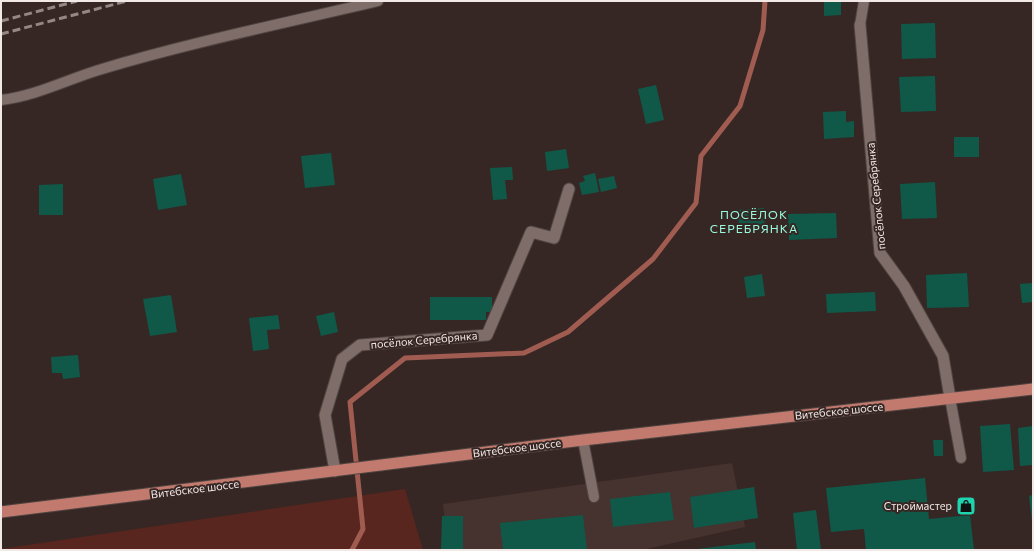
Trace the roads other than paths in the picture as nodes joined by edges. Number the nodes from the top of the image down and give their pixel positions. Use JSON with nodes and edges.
{"nodes":[{"id":1,"x":378,"y":1,"type":"edge"},
{"id":2,"x":864,"y":1,"type":"edge"},
{"id":3,"x":860,"y":25,"type":"joint"},
{"id":4,"x":1,"y":100,"type":"edge"},
{"id":5,"x":569,"y":189,"type":"dead end"},
{"id":6,"x":1033,"y":389,"type":"edge"},
{"id":7,"x":950,"y":398,"type":"junction"},
{"id":8,"x":583,"y":440,"type":"junction"},
{"id":9,"x":961,"y":458,"type":"dead end"},
{"id":10,"x":335,"y":471,"type":"junction"},
{"id":11,"x":594,"y":497,"type":"dead end"},
{"id":12,"x":1,"y":512,"type":"edge"}],
"edges":[{"from":1,"to":4,"type":"lane"},
{"from":2,"to":3,"type":"lane"},
{"from":3,"to":7,"type":"street","name":"посёлок Серебрянка"},
{"from":5,"to":10,"type":"street","name":"посёлок Серебрянка"},
{"from":6,"to":7,"type":"main road","name":"Витебское шоссе"},
{"from":7,"to":8,"type":"main road","name":"Витебское шоссе"},
{"from":7,"to":9,"type":"lane"},
{"from":8,"to":10,"type":"main road","name":"Витебское шоссе"},
{"from":8,"to":11,"type":"lane"},
{"from":10,"to":12,"type":"main road","name":"Витебское шоссе"}]}
